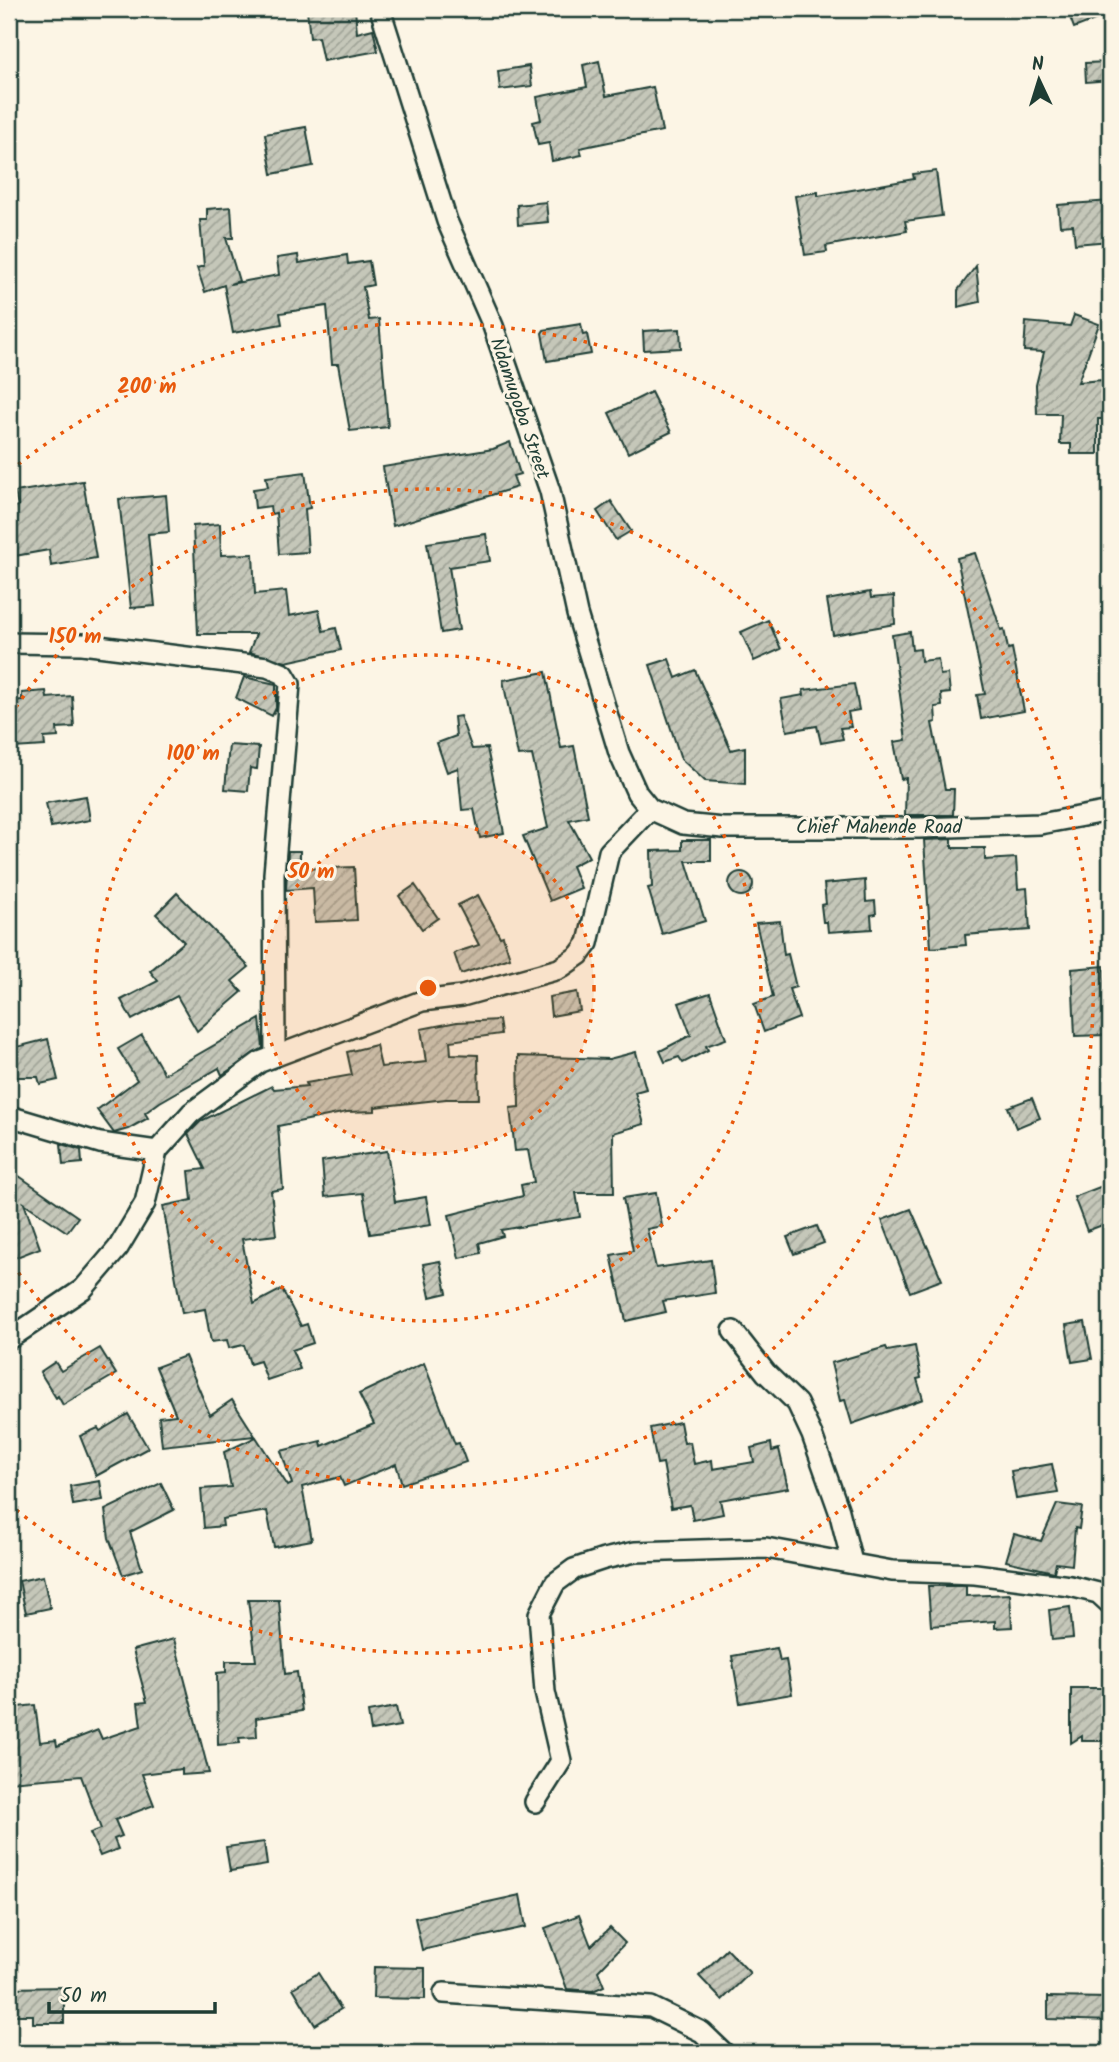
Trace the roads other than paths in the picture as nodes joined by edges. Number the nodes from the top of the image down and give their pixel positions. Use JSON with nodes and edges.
{"nodes":[{"id":1,"x":380,"y":9,"type":"edge"},
{"id":2,"x":9,"y":643,"type":"edge"},
{"id":3,"x":650,"y":809,"type":"junction"},
{"id":4,"x":1110,"y":811,"type":"edge"},
{"id":5,"x":275,"y":1055,"type":"junction"},
{"id":6,"x":9,"y":1116,"type":"edge"},
{"id":7,"x":157,"y":1151,"type":"junction"},
{"id":8,"x":733,"y":1331,"type":"dead end"},
{"id":9,"x":9,"y":1339,"type":"edge"},
{"id":10,"x":852,"y":1562,"type":"junction"},
{"id":11,"x":1110,"y":1604,"type":"edge"},
{"id":12,"x":535,"y":1801,"type":"dead end"},
{"id":13,"x":444,"y":1993,"type":"dead end"},
{"id":14,"x":724,"y":2053,"type":"edge"}],
"edges":[{"from":1,"to":3,"type":"street","name":"Ndamugoba Street"},
{"from":2,"to":5,"type":"street"},
{"from":3,"to":4,"type":"street","name":"Chief Mahende Road"},
{"from":3,"to":5,"type":"street"},
{"from":5,"to":7,"type":"street"},
{"from":6,"to":7,"type":"street"},
{"from":7,"to":9,"type":"street"},
{"from":8,"to":10,"type":"street"},
{"from":10,"to":11,"type":"street"},
{"from":10,"to":12,"type":"street"},
{"from":13,"to":14,"type":"street"}]}
